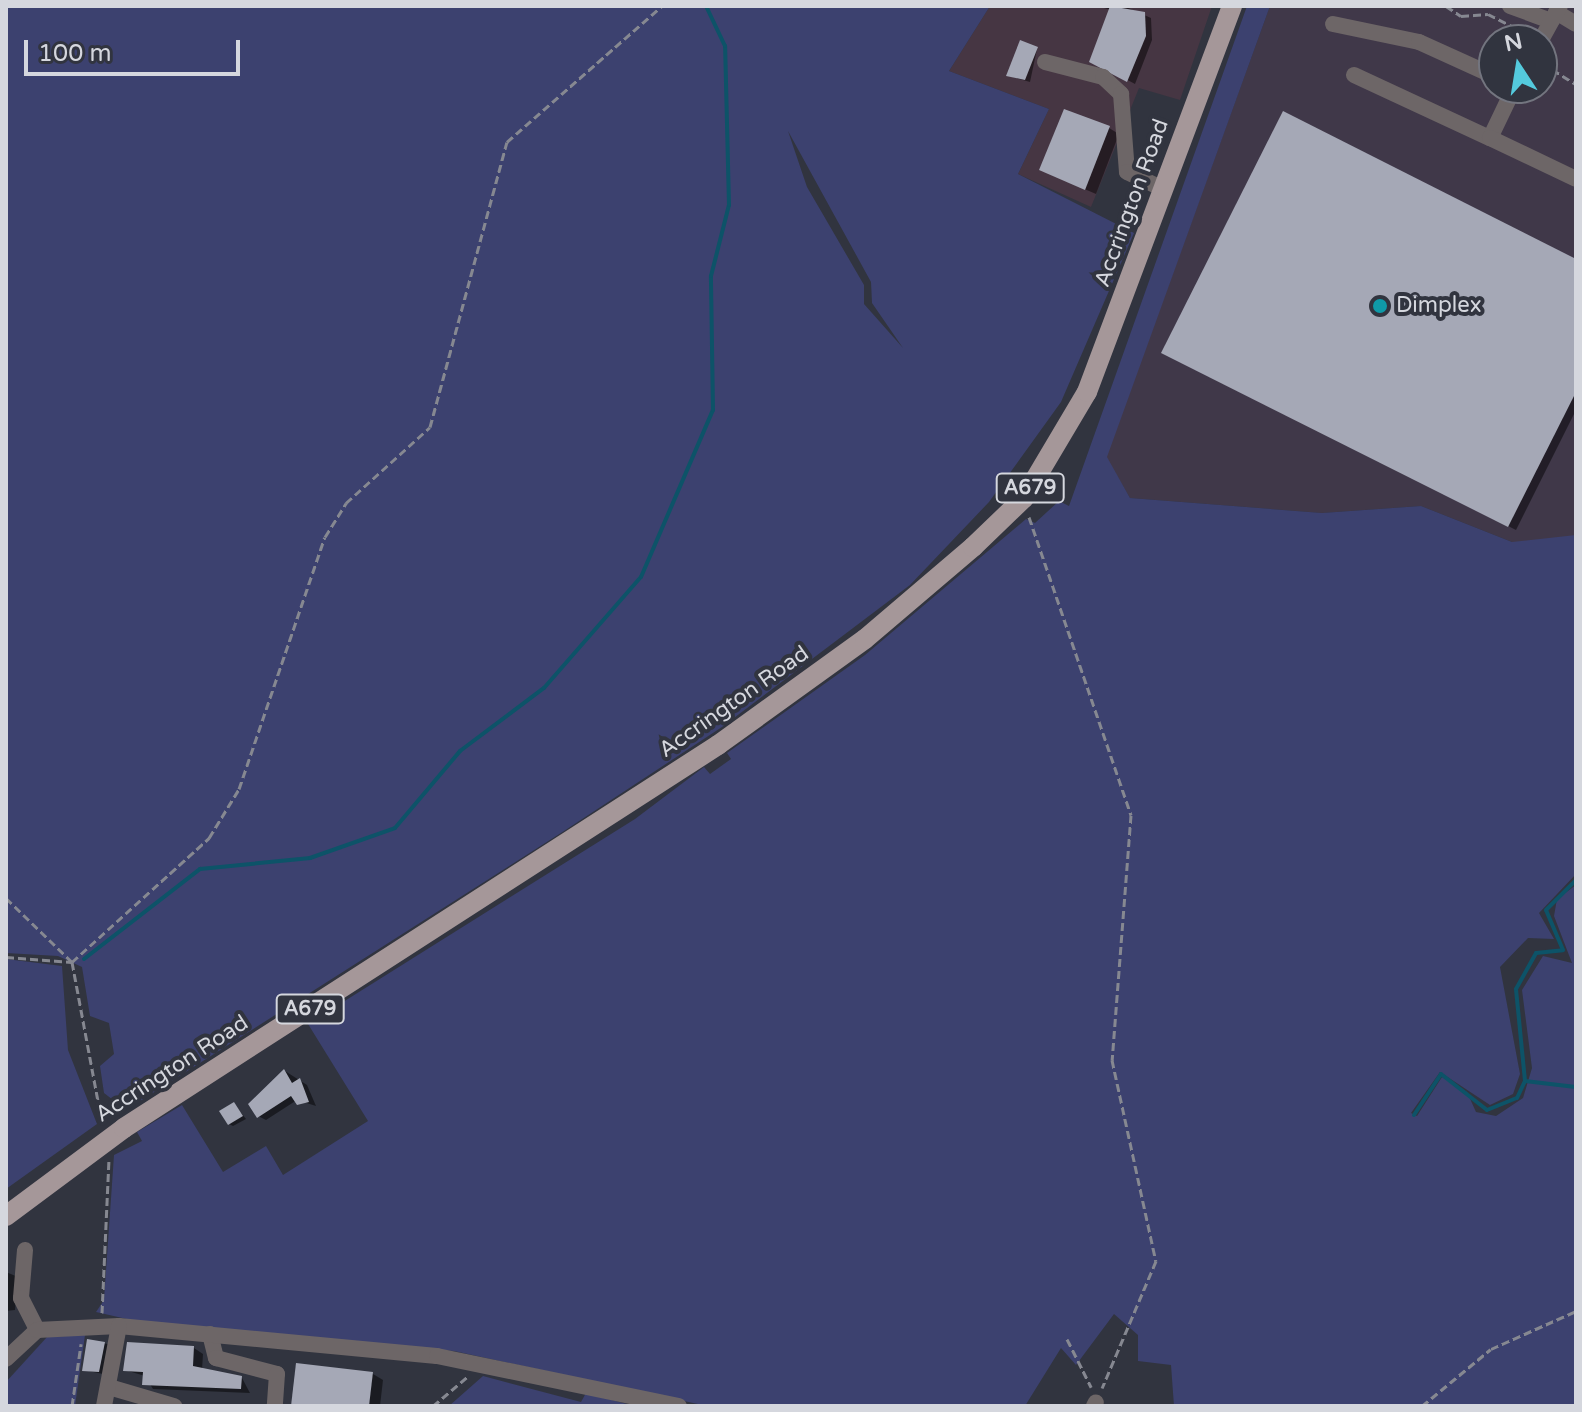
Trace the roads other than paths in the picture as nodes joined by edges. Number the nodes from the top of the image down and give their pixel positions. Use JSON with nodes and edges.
{"nodes":[{"id":1,"x":1232,"y":6,"type":"edge"},
{"id":2,"x":1510,"y":6,"type":"edge"},
{"id":3,"x":1556,"y":13,"type":"edge"},
{"id":4,"x":1333,"y":24,"type":"dead end"},
{"id":5,"x":1576,"y":24,"type":"edge"},
{"id":6,"x":1045,"y":62,"type":"dead end"},
{"id":7,"x":1478,"y":69,"type":"edge"},
{"id":8,"x":1354,"y":75,"type":"dead end"},
{"id":9,"x":1506,"y":104,"type":"edge"},
{"id":10,"x":1490,"y":138,"type":"junction"},
{"id":11,"x":1576,"y":179,"type":"edge"},
{"id":12,"x":1163,"y":189,"type":"junction"},
{"id":13,"x":6,"y":1216,"type":"edge"},
{"id":14,"x":25,"y":1250,"type":"dead end"},
{"id":15,"x":119,"y":1326,"type":"junction"},
{"id":16,"x":37,"y":1330,"type":"junction"},
{"id":17,"x":210,"y":1334,"type":"junction"},
{"id":18,"x":6,"y":1359,"type":"edge"},
{"id":19,"x":109,"y":1387,"type":"junction"},
{"id":20,"x":104,"y":1406,"type":"edge"},
{"id":21,"x":174,"y":1406,"type":"edge"},
{"id":22,"x":275,"y":1406,"type":"edge"},
{"id":23,"x":679,"y":1406,"type":"edge"}],
"edges":[{"from":1,"to":12,"type":"main road","name":"Accrington Road","number":"A679"},
{"from":2,"to":3,"type":"street"},
{"from":3,"to":5,"type":"street"},
{"from":4,"to":7,"type":"street"},
{"from":6,"to":12,"type":"street"},
{"from":8,"to":10,"type":"street"},
{"from":9,"to":10,"type":"street"},
{"from":10,"to":11,"type":"street"},
{"from":12,"to":13,"type":"main road","name":"Accrington Road","number":"A679"},
{"from":14,"to":16,"type":"street"},
{"from":15,"to":16,"type":"street"},
{"from":15,"to":17,"type":"street"},
{"from":15,"to":19,"type":"street"},
{"from":16,"to":18,"type":"street"},
{"from":17,"to":22,"type":"street"},
{"from":17,"to":23,"type":"street"},
{"from":19,"to":20,"type":"street"},
{"from":19,"to":21,"type":"street"}]}
